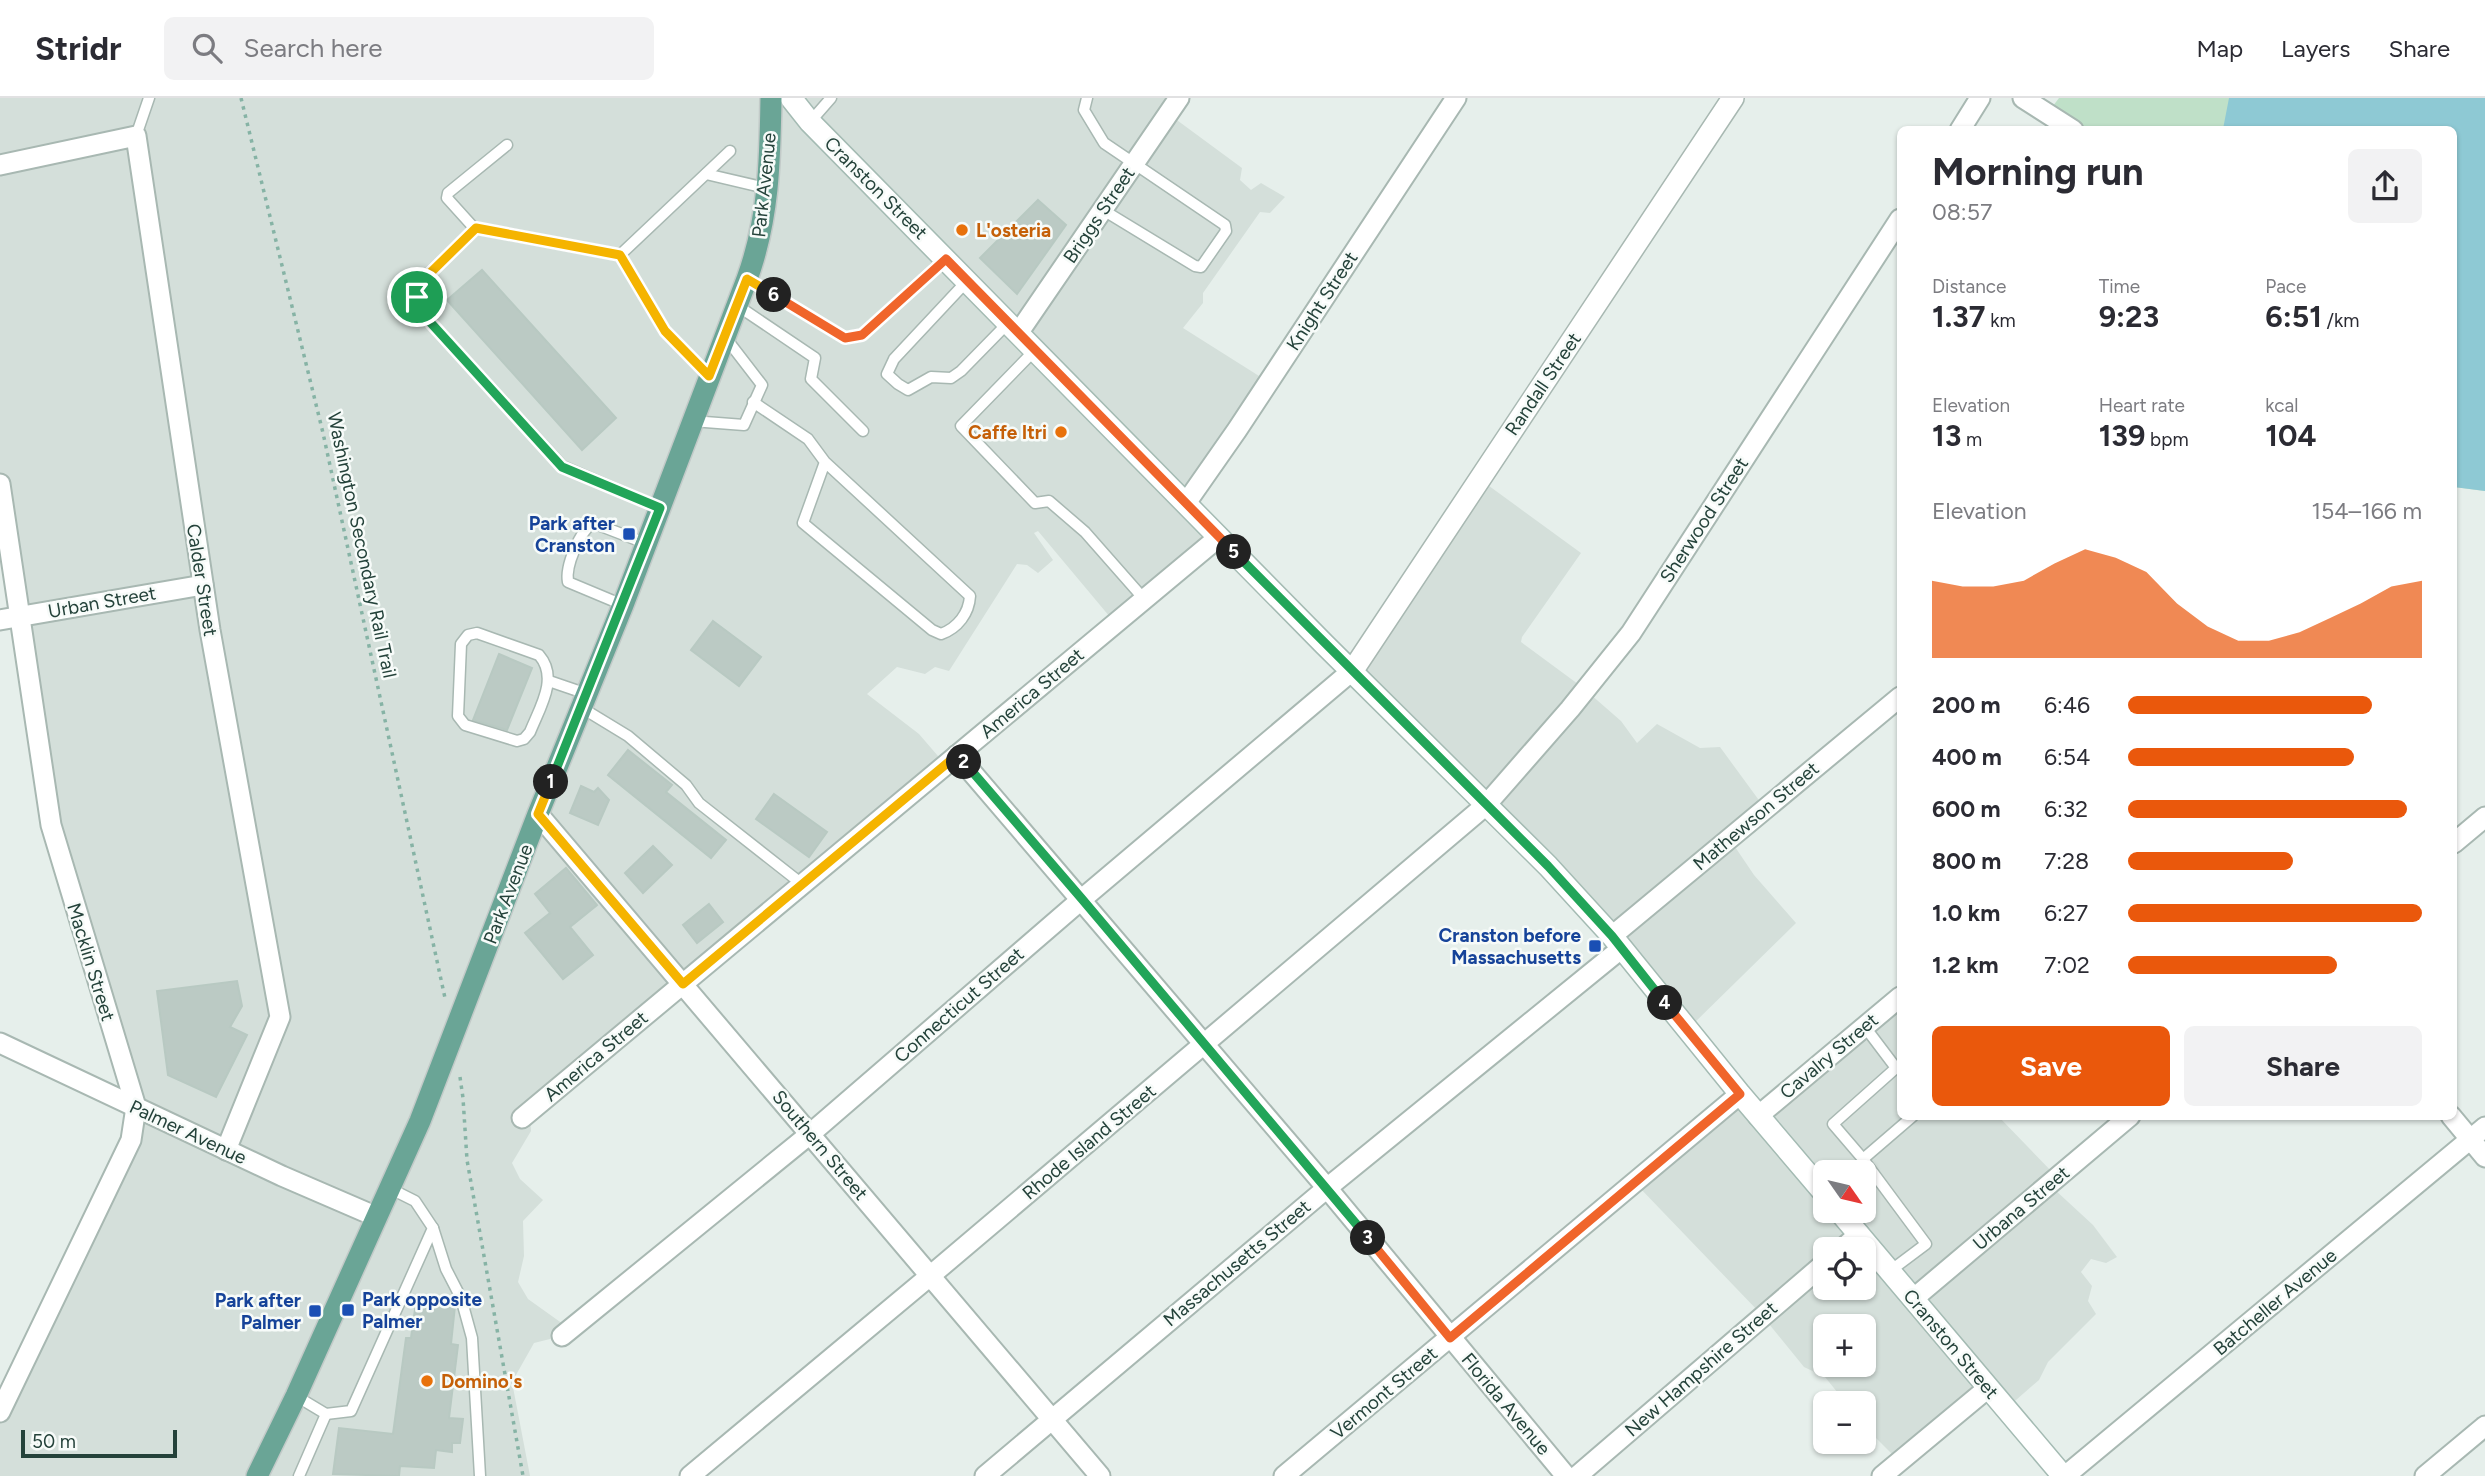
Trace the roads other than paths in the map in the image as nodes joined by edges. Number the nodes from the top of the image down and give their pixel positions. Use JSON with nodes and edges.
{"nodes":[{"id":1,"x":149,"y":98,"type":"edge"},
{"id":2,"x":771,"y":98,"type":"edge"},
{"id":3,"x":791,"y":98,"type":"edge"},
{"id":4,"x":831,"y":98,"type":"edge"},
{"id":5,"x":1087,"y":98,"type":"edge"},
{"id":6,"x":1179,"y":98,"type":"edge"},
{"id":7,"x":1456,"y":98,"type":"edge"},
{"id":8,"x":1733,"y":98,"type":"edge"},
{"id":9,"x":1980,"y":98,"type":"edge"},
{"id":10,"x":2023,"y":98,"type":"edge"},
{"id":11,"x":810,"y":122,"type":"junction"},
{"id":12,"x":1962,"y":126,"type":"edge"},
{"id":13,"x":2067,"y":126,"type":"edge"},
{"id":14,"x":136,"y":136,"type":"junction"},
{"id":15,"x":507,"y":145,"type":"dead end"},
{"id":16,"x":730,"y":151,"type":"dead end"},
{"id":17,"x":1134,"y":164,"type":"junction"},
{"id":18,"x":0,"y":165,"type":"edge"},
{"id":19,"x":706,"y":174,"type":"junction"},
{"id":20,"x":767,"y":188,"type":"junction"},
{"id":21,"x":1102,"y":210,"type":"junction"},
{"id":22,"x":1897,"y":224,"type":"edge"},
{"id":23,"x":475,"y":229,"type":"junction"},
{"id":24,"x":620,"y":255,"type":"junction"},
{"id":25,"x":946,"y":259,"type":"junction"},
{"id":26,"x":747,"y":279,"type":"junction"},
{"id":27,"x":968,"y":281,"type":"junction"},
{"id":28,"x":737,"y":306,"type":"junction"},
{"id":29,"x":1014,"y":327,"type":"junction"},
{"id":30,"x":725,"y":337,"type":"junction"},
{"id":31,"x":1035,"y":349,"type":"junction"},
{"id":32,"x":709,"y":376,"type":"junction"},
{"id":33,"x":753,"y":401,"type":"junction"},
{"id":34,"x":692,"y":421,"type":"junction"},
{"id":35,"x":863,"y":431,"type":"dead end"},
{"id":36,"x":825,"y":462,"type":"junction"},
{"id":37,"x":0,"y":484,"type":"edge"},
{"id":38,"x":1186,"y":503,"type":"junction"},
{"id":39,"x":660,"y":508,"type":"junction"},
{"id":40,"x":1219,"y":537,"type":"junction"},
{"id":41,"x":645,"y":543,"type":"junction"},
{"id":42,"x":203,"y":585,"type":"junction"},
{"id":43,"x":1144,"y":599,"type":"junction"},
{"id":44,"x":622,"y":605,"type":"junction"},
{"id":45,"x":21,"y":616,"type":"junction"},
{"id":46,"x":0,"y":620,"type":"edge"},
{"id":47,"x":1353,"y":670,"type":"junction"},
{"id":48,"x":549,"y":681,"type":"junction"},
{"id":49,"x":1897,"y":700,"type":"edge"},
{"id":50,"x":584,"y":701,"type":"junction"},
{"id":51,"x":957,"y":755,"type":"junction"},
{"id":52,"x":1486,"y":805,"type":"junction"},
{"id":53,"x":538,"y":814,"type":"junction"},
{"id":54,"x":2485,"y":817,"type":"edge"},
{"id":55,"x":2457,"y":840,"type":"edge"},
{"id":56,"x":802,"y":884,"type":"junction"},
{"id":57,"x":1082,"y":899,"type":"junction"},
{"id":58,"x":1617,"y":942,"type":"junction"},
{"id":59,"x":683,"y":984,"type":"junction"},
{"id":60,"x":1897,"y":1000,"type":"edge"},
{"id":61,"x":1865,"y":1027,"type":"junction"},
{"id":62,"x":0,"y":1043,"type":"edge"},
{"id":63,"x":1205,"y":1044,"type":"junction"},
{"id":64,"x":1897,"y":1070,"type":"edge"},
{"id":65,"x":1897,"y":1072,"type":"edge"},
{"id":66,"x":1740,"y":1094,"type":"junction"},
{"id":67,"x":136,"y":1107,"type":"junction"},
{"id":68,"x":1758,"y":1116,"type":"junction"},
{"id":69,"x":522,"y":1118,"type":"dead end"},
{"id":70,"x":1908,"y":1120,"type":"edge"},
{"id":71,"x":2125,"y":1120,"type":"edge"},
{"id":72,"x":2457,"y":1120,"type":"edge"},
{"id":73,"x":2478,"y":1133,"type":"edge"},
{"id":74,"x":810,"y":1134,"type":"junction"},
{"id":75,"x":226,"y":1150,"type":"junction"},
{"id":76,"x":2485,"y":1157,"type":"edge"},
{"id":77,"x":1863,"y":1159,"type":"junction"},
{"id":78,"x":1813,"y":1180,"type":"edge"},
{"id":79,"x":1326,"y":1188,"type":"junction"},
{"id":80,"x":391,"y":1189,"type":"junction"},
{"id":81,"x":377,"y":1217,"type":"junction"},
{"id":82,"x":1849,"y":1223,"type":"edge"},
{"id":83,"x":433,"y":1228,"type":"junction"},
{"id":84,"x":1859,"y":1234,"type":"junction"},
{"id":85,"x":1855,"y":1237,"type":"edge"},
{"id":86,"x":1890,"y":1271,"type":"junction"},
{"id":87,"x":1813,"y":1273,"type":"edge"},
{"id":88,"x":930,"y":1276,"type":"junction"},
{"id":89,"x":1913,"y":1298,"type":"junction"},
{"id":90,"x":562,"y":1336,"type":"dead end"},
{"id":91,"x":1450,"y":1338,"type":"junction"},
{"id":92,"x":1988,"y":1388,"type":"junction"},
{"id":93,"x":296,"y":1396,"type":"junction"},
{"id":94,"x":0,"y":1412,"type":"edge"},
{"id":95,"x":326,"y":1414,"type":"junction"},
{"id":96,"x":1051,"y":1420,"type":"junction"},
{"id":97,"x":2485,"y":1426,"type":"edge"},
{"id":98,"x":257,"y":1476,"type":"edge"},
{"id":99,"x":299,"y":1476,"type":"edge"},
{"id":100,"x":480,"y":1476,"type":"edge"},
{"id":101,"x":690,"y":1476,"type":"edge"},
{"id":102,"x":985,"y":1476,"type":"edge"},
{"id":103,"x":1100,"y":1476,"type":"edge"},
{"id":104,"x":1284,"y":1476,"type":"edge"},
{"id":105,"x":1566,"y":1476,"type":"edge"},
{"id":106,"x":1577,"y":1476,"type":"edge"},
{"id":107,"x":1882,"y":1476,"type":"edge"},
{"id":108,"x":2064,"y":1476,"type":"edge"},
{"id":109,"x":2424,"y":1476,"type":"edge"}],
"edges":[{"from":1,"to":14,"type":"lane"},
{"from":2,"to":20,"type":"main road","name":"Park Avenue"},
{"from":3,"to":11,"type":"main road","name":"Cranston Street"},
{"from":4,"to":11,"type":"lane"},
{"from":5,"to":17,"type":"lane"},
{"from":6,"to":17,"type":"street","name":"Briggs Street"},
{"from":7,"to":38,"type":"street","name":"Knight Street"},
{"from":8,"to":47,"type":"main road","name":"Randall Street"},
{"from":9,"to":12,"type":"street"},
{"from":10,"to":13,"type":"street"},
{"from":11,"to":25,"type":"main road","name":"Cranston Street"},
{"from":14,"to":18,"type":"street"},
{"from":14,"to":42,"type":"street","name":"Calder Street"},
{"from":15,"to":23,"type":"lane"},
{"from":16,"to":19,"type":"lane"},
{"from":17,"to":21,"type":"street","name":"Briggs Street"},
{"from":17,"to":21,"type":"lane"},
{"from":19,"to":20,"type":"lane"},
{"from":19,"to":24,"type":"lane"},
{"from":20,"to":26,"type":"main road","name":"Park Avenue"},
{"from":21,"to":29,"type":"street","name":"Briggs Street"},
{"from":22,"to":52,"type":"street","name":"Sherwood Street"},
{"from":23,"to":24,"type":"lane"},
{"from":23,"to":39,"type":"lane"},
{"from":24,"to":32,"type":"lane"},
{"from":25,"to":26,"type":"lane"},
{"from":25,"to":27,"type":"main road","name":"Cranston Street"},
{"from":26,"to":28,"type":"main road","name":"Park Avenue"},
{"from":27,"to":29,"type":"main road","name":"Cranston Street"},
{"from":27,"to":29,"type":"lane"},
{"from":28,"to":30,"type":"main road","name":"Park Avenue"},
{"from":28,"to":35,"type":"lane"},
{"from":29,"to":31,"type":"main road","name":"Cranston Street"},
{"from":30,"to":32,"type":"main road","name":"Park Avenue"},
{"from":30,"to":33,"type":"lane"},
{"from":31,"to":38,"type":"main road","name":"Cranston Street"},
{"from":31,"to":43,"type":"lane"},
{"from":32,"to":34,"type":"main road","name":"Park Avenue"},
{"from":33,"to":34,"type":"lane"},
{"from":33,"to":36,"type":"lane"},
{"from":34,"to":39,"type":"main road","name":"Park Avenue"},
{"from":36,"to":36,"type":"lane"},
{"from":37,"to":45,"type":"street","name":"Macklin Street"},
{"from":38,"to":40,"type":"main road","name":"Cranston Street"},
{"from":39,"to":41,"type":"main road","name":"Park Avenue"},
{"from":40,"to":43,"type":"street","name":"America Street"},
{"from":40,"to":47,"type":"main road","name":"Cranston Street"},
{"from":41,"to":44,"type":"main road","name":"Park Avenue"},
{"from":41,"to":44,"type":"lane"},
{"from":42,"to":45,"type":"street","name":"Urban Street"},
{"from":42,"to":75,"type":"street","name":"Calder Street"},
{"from":43,"to":51,"type":"street","name":"America Street"},
{"from":44,"to":50,"type":"main road","name":"Park Avenue"},
{"from":45,"to":46,"type":"street","name":"Urban Street"},
{"from":45,"to":67,"type":"street","name":"Macklin Street"},
{"from":47,"to":52,"type":"main road","name":"Cranston Street"},
{"from":47,"to":57,"type":"street","name":"Connecticut Street"},
{"from":48,"to":48,"type":"lane"},
{"from":48,"to":50,"type":"lane"},
{"from":49,"to":58,"type":"street","name":"Mathewson Street"},
{"from":50,"to":53,"type":"main road","name":"Park Avenue"},
{"from":50,"to":56,"type":"lane"},
{"from":51,"to":56,"type":"street","name":"America Street"},
{"from":51,"to":57,"type":"street","name":"Florida Avenue"},
{"from":52,"to":58,"type":"main road","name":"Cranston Street"},
{"from":52,"to":63,"type":"street","name":"Rhode Island Street"},
{"from":53,"to":59,"type":"street","name":"Southern Street"},
{"from":53,"to":80,"type":"main road","name":"Park Avenue"},
{"from":54,"to":55,"type":"street"},
{"from":56,"to":59,"type":"street","name":"America Street"},
{"from":57,"to":63,"type":"street","name":"Florida Avenue"},
{"from":57,"to":74,"type":"street","name":"Connecticut Street"},
{"from":58,"to":66,"type":"main road","name":"Cranston Street"},
{"from":58,"to":79,"type":"street","name":"Massachusetts Street"},
{"from":59,"to":69,"type":"street","name":"America Street"},
{"from":59,"to":74,"type":"street","name":"Southern Street"},
{"from":60,"to":61,"type":"street","name":"Cavalry Street"},
{"from":61,"to":64,"type":"lane"},
{"from":61,"to":68,"type":"street","name":"Cavalry Street"},
{"from":62,"to":67,"type":"street","name":"Palmer Avenue"},
{"from":63,"to":79,"type":"street","name":"Florida Avenue"},
{"from":63,"to":88,"type":"street","name":"Rhode Island Street"},
{"from":65,"to":77,"type":"lane"},
{"from":66,"to":68,"type":"main road","name":"Cranston Street"},
{"from":66,"to":91,"type":"street","name":"Vermont Street"},
{"from":67,"to":75,"type":"street","name":"Palmer Avenue"},
{"from":67,"to":94,"type":"street","name":"Macklin Street"},
{"from":68,"to":78,"type":"main road","name":"Cranston Street"},
{"from":70,"to":77,"type":"lane"},
{"from":71,"to":89,"type":"street","name":"Urbana Street"},
{"from":72,"to":73,"type":"street"},
{"from":73,"to":76,"type":"street"},
{"from":73,"to":108,"type":"street","name":"Batcheller Avenue"},
{"from":74,"to":88,"type":"street","name":"Southern Street"},
{"from":74,"to":90,"type":"street","name":"Connecticut Street"},
{"from":75,"to":81,"type":"street","name":"Palmer Avenue"},
{"from":77,"to":86,"type":"lane"},
{"from":79,"to":91,"type":"street","name":"Florida Avenue"},
{"from":79,"to":96,"type":"street","name":"Massachusetts Street"},
{"from":80,"to":81,"type":"main road","name":"Park Avenue"},
{"from":80,"to":83,"type":"lane"},
{"from":81,"to":93,"type":"main road","name":"Park Avenue"},
{"from":82,"to":84,"type":"main road","name":"Cranston Street"},
{"from":83,"to":95,"type":"lane"},
{"from":83,"to":100,"type":"lane"},
{"from":84,"to":85,"type":"street"},
{"from":84,"to":86,"type":"main road","name":"Cranston Street"},
{"from":86,"to":89,"type":"main road","name":"Cranston Street"},
{"from":87,"to":106,"type":"street","name":"New Hampshire Street"},
{"from":88,"to":96,"type":"street","name":"Southern Street"},
{"from":88,"to":101,"type":"street","name":"Rhode Island Street"},
{"from":89,"to":92,"type":"main road","name":"Cranston Street"},
{"from":91,"to":104,"type":"street","name":"Vermont Street"},
{"from":91,"to":105,"type":"street","name":"Florida Avenue"},
{"from":92,"to":107,"type":"street"},
{"from":92,"to":108,"type":"main road","name":"Cranston Street"},
{"from":93,"to":95,"type":"lane"},
{"from":93,"to":98,"type":"main road","name":"Park Avenue"},
{"from":95,"to":99,"type":"lane"},
{"from":96,"to":102,"type":"street","name":"Massachusetts Street"},
{"from":96,"to":103,"type":"street","name":"Southern Street"},
{"from":97,"to":109,"type":"street"}]}
